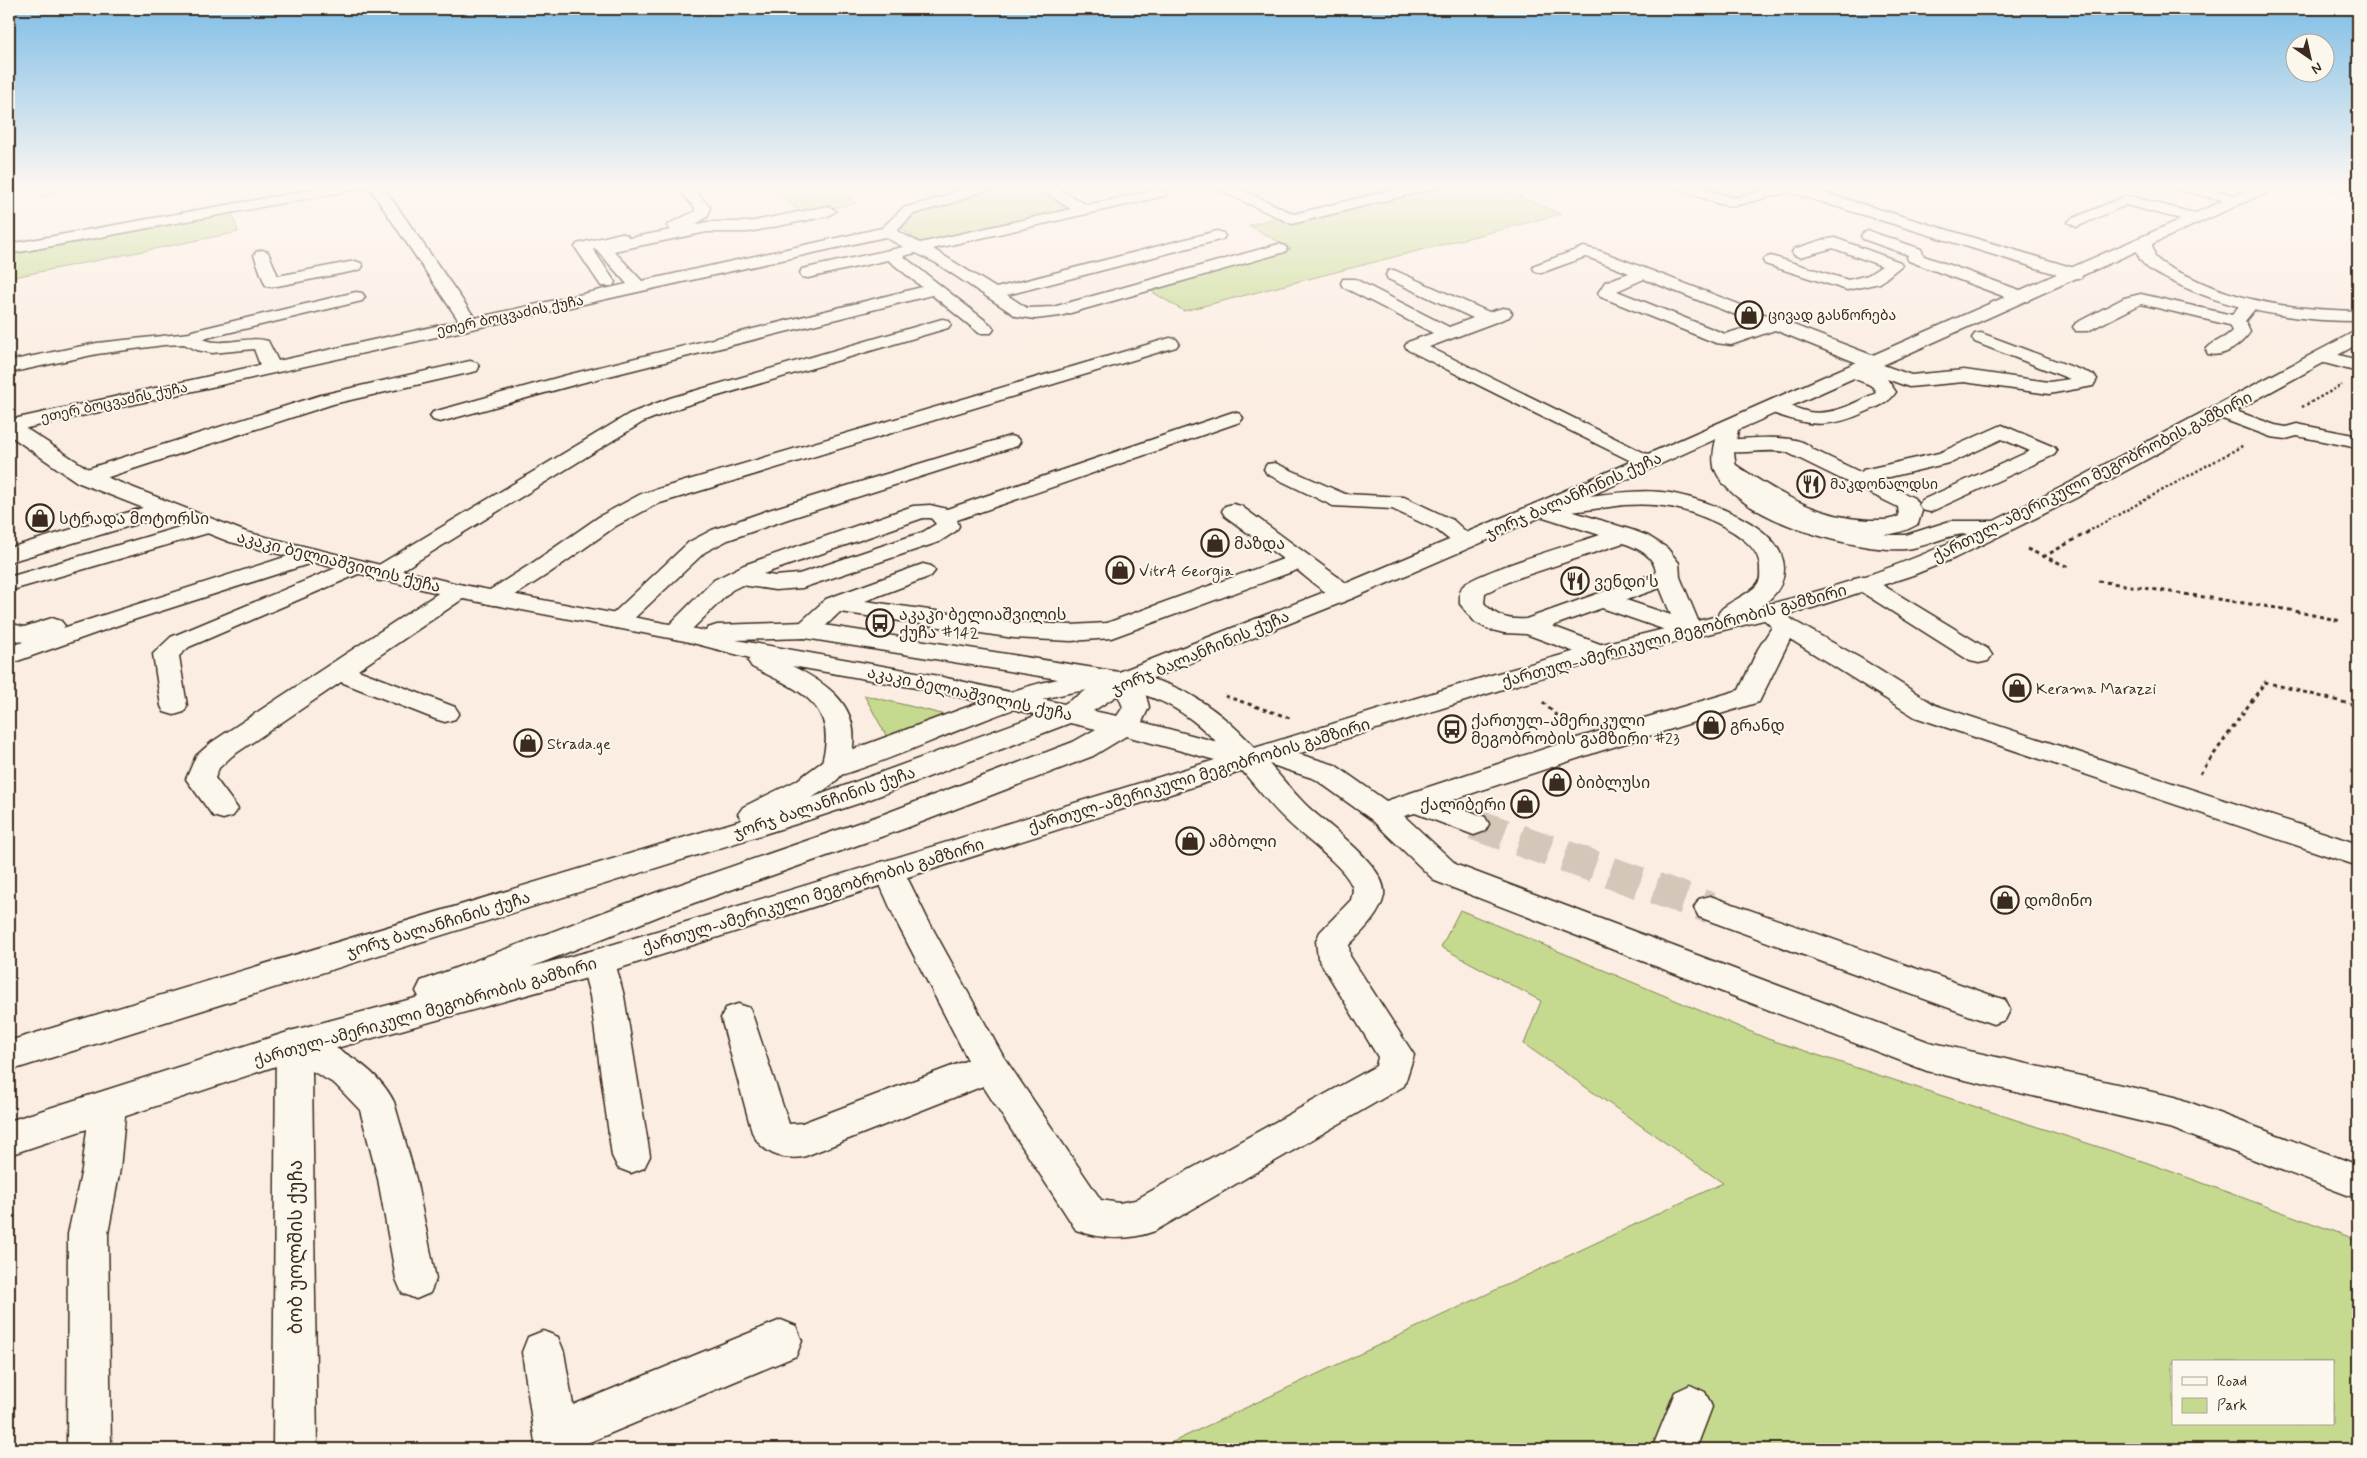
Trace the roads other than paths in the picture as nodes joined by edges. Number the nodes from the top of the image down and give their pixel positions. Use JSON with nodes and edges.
{"nodes":[{"id":1,"x":422,"y":253,"type":"edge"},
{"id":2,"x":587,"y":253,"type":"edge"},
{"id":3,"x":608,"y":253,"type":"edge"},
{"id":4,"x":789,"y":253,"type":"edge"},
{"id":5,"x":901,"y":253,"type":"edge"},
{"id":6,"x":927,"y":253,"type":"edge"},
{"id":7,"x":1152,"y":253,"type":"edge"},
{"id":8,"x":1264,"y":253,"type":"edge"},
{"id":9,"x":1581,"y":253,"type":"edge"},
{"id":10,"x":1593,"y":253,"type":"edge"},
{"id":11,"x":1861,"y":253,"type":"edge"},
{"id":12,"x":1916,"y":253,"type":"edge"},
{"id":13,"x":2008,"y":253,"type":"edge"},
{"id":14,"x":2120,"y":253,"type":"edge"},
{"id":15,"x":2146,"y":253,"type":"edge"},
{"id":16,"x":262,"y":255,"type":"dead end"},
{"id":17,"x":892,"y":255,"type":"junction"},
{"id":18,"x":961,"y":255,"type":"dead end"},
{"id":19,"x":942,"y":260,"type":"junction"},
{"id":20,"x":1771,"y":261,"type":"dead end"},
{"id":21,"x":355,"y":266,"type":"dead end"},
{"id":22,"x":1541,"y":268,"type":"dead end"},
{"id":23,"x":808,"y":273,"type":"dead end"},
{"id":24,"x":1644,"y":273,"type":"junction"},
{"id":25,"x":2075,"y":274,"type":"junction"},
{"id":26,"x":1394,"y":275,"type":"dead end"},
{"id":27,"x":1349,"y":283,"type":"dead end"},
{"id":28,"x":638,"y":286,"type":"junction"},
{"id":29,"x":935,"y":289,"type":"junction"},
{"id":30,"x":615,"y":292,"type":"junction"},
{"id":31,"x":995,"y":294,"type":"junction"},
{"id":32,"x":356,"y":297,"type":"dead end"},
{"id":33,"x":2022,"y":297,"type":"junction"},
{"id":34,"x":2249,"y":305,"type":"junction"},
{"id":35,"x":2358,"y":316,"type":"edge"},
{"id":36,"x":2236,"y":321,"type":"junction"},
{"id":37,"x":470,"y":324,"type":"junction"},
{"id":38,"x":942,"y":324,"type":"dead end"},
{"id":39,"x":1776,"y":324,"type":"junction"},
{"id":40,"x":2082,"y":327,"type":"dead end"},
{"id":41,"x":985,"y":329,"type":"dead end"},
{"id":42,"x":1448,"y":333,"type":"junction"},
{"id":43,"x":2358,"y":337,"type":"edge"},
{"id":44,"x":187,"y":338,"type":"junction"},
{"id":45,"x":1981,"y":338,"type":"dead end"},
{"id":46,"x":1170,"y":343,"type":"dead end"},
{"id":47,"x":284,"y":346,"type":"dead end"},
{"id":48,"x":265,"y":350,"type":"junction"},
{"id":49,"x":2215,"y":350,"type":"dead end"},
{"id":50,"x":2324,"y":357,"type":"junction"},
{"id":51,"x":9,"y":367,"type":"edge"},
{"id":52,"x":470,"y":367,"type":"dead end"},
{"id":53,"x":1865,"y":367,"type":"junction"},
{"id":54,"x":271,"y":368,"type":"junction"},
{"id":55,"x":2353,"y":374,"type":"edge"},
{"id":56,"x":1774,"y":407,"type":"junction"},
{"id":57,"x":353,"y":409,"type":"dead end"},
{"id":58,"x":2218,"y":412,"type":"junction"},
{"id":59,"x":440,"y":416,"type":"dead end"},
{"id":60,"x":1233,"y":418,"type":"dead end"},
{"id":61,"x":9,"y":426,"type":"edge"},
{"id":62,"x":1010,"y":442,"type":"dead end"},
{"id":63,"x":2358,"y":442,"type":"edge"},
{"id":64,"x":1786,"y":444,"type":"junction"},
{"id":65,"x":1726,"y":447,"type":"junction"},
{"id":66,"x":1648,"y":462,"type":"junction"},
{"id":67,"x":1274,"y":469,"type":"dead end"},
{"id":68,"x":1872,"y":475,"type":"junction"},
{"id":69,"x":95,"y":481,"type":"junction"},
{"id":70,"x":1930,"y":505,"type":"junction"},
{"id":71,"x":162,"y":509,"type":"junction"},
{"id":72,"x":1540,"y":510,"type":"junction"},
{"id":73,"x":1234,"y":511,"type":"dead end"},
{"id":74,"x":207,"y":526,"type":"junction"},
{"id":75,"x":2001,"y":527,"type":"junction"},
{"id":76,"x":1624,"y":535,"type":"junction"},
{"id":77,"x":1930,"y":535,"type":"junction"},
{"id":78,"x":1465,"y":542,"type":"junction"},
{"id":79,"x":9,"y":555,"type":"edge"},
{"id":80,"x":310,"y":556,"type":"junction"},
{"id":81,"x":1560,"y":557,"type":"junction"},
{"id":82,"x":1300,"y":561,"type":"junction"},
{"id":83,"x":355,"y":567,"type":"junction"},
{"id":84,"x":923,"y":571,"type":"dead end"},
{"id":85,"x":380,"y":574,"type":"junction"},
{"id":86,"x":1668,"y":577,"type":"junction"},
{"id":87,"x":1863,"y":583,"type":"junction"},
{"id":88,"x":9,"y":584,"type":"edge"},
{"id":89,"x":458,"y":591,"type":"junction"},
{"id":90,"x":1344,"y":593,"type":"junction"},
{"id":91,"x":494,"y":598,"type":"junction"},
{"id":92,"x":1602,"y":600,"type":"junction"},
{"id":93,"x":847,"y":602,"type":"junction"},
{"id":94,"x":121,"y":616,"type":"junction"},
{"id":95,"x":1776,"y":619,"type":"junction"},
{"id":96,"x":617,"y":620,"type":"junction"},
{"id":97,"x":1718,"y":623,"type":"junction"},
{"id":98,"x":1529,"y":626,"type":"junction"},
{"id":99,"x":9,"y":630,"type":"edge"},
{"id":100,"x":1689,"y":630,"type":"junction"},
{"id":101,"x":817,"y":632,"type":"junction"},
{"id":102,"x":683,"y":633,"type":"junction"},
{"id":103,"x":735,"y":648,"type":"junction"},
{"id":104,"x":1599,"y":653,"type":"junction"},
{"id":105,"x":1979,"y":655,"type":"dead end"},
{"id":106,"x":9,"y":656,"type":"edge"},
{"id":107,"x":336,"y":671,"type":"junction"},
{"id":108,"x":1121,"y":681,"type":"junction"},
{"id":109,"x":1009,"y":700,"type":"junction"},
{"id":110,"x":174,"y":706,"type":"dead end"},
{"id":111,"x":445,"y":713,"type":"dead end"},
{"id":112,"x":1068,"y":714,"type":"junction"},
{"id":113,"x":1122,"y":726,"type":"junction"},
{"id":114,"x":1258,"y":756,"type":"junction"},
{"id":115,"x":834,"y":767,"type":"junction"},
{"id":116,"x":1416,"y":802,"type":"junction"},
{"id":117,"x":223,"y":808,"type":"dead end"},
{"id":118,"x":1382,"y":813,"type":"junction"},
{"id":119,"x":1474,"y":824,"type":"tunnel mouth"},
{"id":120,"x":690,"y":847,"type":"junction"},
{"id":121,"x":2358,"y":855,"type":"edge"},
{"id":122,"x":889,"y":871,"type":"junction"},
{"id":123,"x":1710,"y":908,"type":"tunnel mouth"},
{"id":124,"x":598,"y":962,"type":"junction"},
{"id":125,"x":1993,"y":1010,"type":"dead end"},
{"id":126,"x":738,"y":1018,"type":"dead end"},
{"id":127,"x":294,"y":1045,"type":"junction"},
{"id":128,"x":9,"y":1056,"type":"edge"},
{"id":129,"x":990,"y":1067,"type":"junction"},
{"id":130,"x":108,"y":1106,"type":"junction"},
{"id":131,"x":9,"y":1138,"type":"edge"},
{"id":132,"x":632,"y":1156,"type":"dead end"},
{"id":133,"x":2358,"y":1182,"type":"edge"},
{"id":134,"x":416,"y":1280,"type":"dead end"},
{"id":135,"x":781,"y":1341,"type":"dead end"},
{"id":136,"x":543,"y":1352,"type":"dead end"},
{"id":137,"x":1690,"y":1407,"type":"dead end"},
{"id":138,"x":557,"y":1441,"type":"edge"},
{"id":139,"x":89,"y":1449,"type":"edge"},
{"id":140,"x":295,"y":1449,"type":"edge"},
{"id":141,"x":1674,"y":1449,"type":"edge"}],
"edges":[{"from":1,"to":37,"type":"main road"},
{"from":2,"to":30,"type":"main road"},
{"from":3,"to":28,"type":"main road"},
{"from":4,"to":28,"type":"main road","name":"ეთერ ბოცვაძის ქუჩა"},
{"from":5,"to":17,"type":"main road"},
{"from":6,"to":19,"type":"main road"},
{"from":7,"to":31,"type":"main road"},
{"from":8,"to":31,"type":"main road"},
{"from":9,"to":22,"type":"main road"},
{"from":10,"to":24,"type":"main road"},
{"from":11,"to":20,"type":"main road"},
{"from":12,"to":33,"type":"main road"},
{"from":13,"to":25,"type":"main road"},
{"from":14,"to":25,"type":"main road","name":"ჯორჯ ბალანჩინის ქუჩა"},
{"from":15,"to":34,"type":"main road"},
{"from":16,"to":21,"type":"main road"},
{"from":17,"to":23,"type":"main road"},
{"from":17,"to":29,"type":"main road"},
{"from":18,"to":19,"type":"main road"},
{"from":19,"to":31,"type":"main road"},
{"from":24,"to":39,"type":"main road"},
{"from":24,"to":39,"type":"main road"},
{"from":25,"to":33,"type":"main road","name":"ჯორჯ ბალანჩინის ქუჩა"},
{"from":26,"to":42,"type":"main road"},
{"from":27,"to":42,"type":"main road"},
{"from":28,"to":30,"type":"main road","name":"ეთერ ბოცვაძის ქუჩა"},
{"from":29,"to":41,"type":"main road"},
{"from":29,"to":59,"type":"main road"},
{"from":30,"to":37,"type":"main road","name":"ეთერ ბოცვაძის ქუჩა"},
{"from":32,"to":44,"type":"main road"},
{"from":33,"to":53,"type":"main road","name":"ჯორჯ ბალანჩინის ქუჩა"},
{"from":34,"to":35,"type":"main road"},
{"from":34,"to":36,"type":"main road"},
{"from":36,"to":40,"type":"main road"},
{"from":36,"to":49,"type":"main road"},
{"from":37,"to":54,"type":"main road","name":"ეთერ ბოცვაძის ქუჩა"},
{"from":38,"to":85,"type":"main road"},
{"from":39,"to":53,"type":"main road"},
{"from":42,"to":66,"type":"main road"},
{"from":43,"to":50,"type":"main road","name":"ქართულ-ამერიკული მეგობრობის გამზირი"},
{"from":44,"to":48,"type":"main road"},
{"from":44,"to":51,"type":"main road"},
{"from":45,"to":53,"type":"main road"},
{"from":46,"to":91,"type":"main road"},
{"from":47,"to":48,"type":"main road"},
{"from":48,"to":54,"type":"main road"},
{"from":50,"to":55,"type":"main road"},
{"from":50,"to":58,"type":"main road","name":"ქართულ-ამერიკული მეგობრობის გამზირი"},
{"from":52,"to":69,"type":"main road"},
{"from":53,"to":56,"type":"main road","name":"ჯორჯ ბალანჩინის ქუჩა"},
{"from":53,"to":56,"type":"main road"},
{"from":54,"to":61,"type":"main road","name":"ეთერ ბოცვაძის ქუჩა"},
{"from":56,"to":65,"type":"main road","name":"ჯორჯ ბალანჩინის ქუჩა"},
{"from":57,"to":69,"type":"main road"},
{"from":58,"to":63,"type":"main road"},
{"from":58,"to":75,"type":"main road","name":"ქართულ-ამერიკული მეგობრობის გამზირი"},
{"from":60,"to":102,"type":"main road"},
{"from":61,"to":69,"type":"main road","name":"აკაკი ბელიაშვილის ქუჩა"},
{"from":62,"to":96,"type":"main road"},
{"from":64,"to":65,"type":"main road"},
{"from":64,"to":65,"type":"main road"},
{"from":64,"to":68,"type":"main road"},
{"from":65,"to":66,"type":"main road","name":"ჯორჯ ბალანჩინის ქუჩა"},
{"from":65,"to":77,"type":"main road"},
{"from":66,"to":72,"type":"main road","name":"ჯორჯ ბალანჩინის ქუჩა"},
{"from":67,"to":78,"type":"main road"},
{"from":68,"to":70,"type":"main road"},
{"from":68,"to":70,"type":"main road"},
{"from":69,"to":71,"type":"main road","name":"აკაკი ბელიაშვილის ქუჩა"},
{"from":70,"to":77,"type":"main road"},
{"from":71,"to":74,"type":"main road","name":"აკაკი ბელიაშვილის ქუჩა"},
{"from":71,"to":79,"type":"main road"},
{"from":72,"to":76,"type":"main road"},
{"from":72,"to":78,"type":"main road","name":"ჯორჯ ბალანჩინის ქუჩა"},
{"from":72,"to":81,"type":"main road"},
{"from":72,"to":97,"type":"main road"},
{"from":73,"to":82,"type":"main road"},
{"from":74,"to":80,"type":"main road","name":"აკაკი ბელიაშვილის ქუჩა"},
{"from":74,"to":88,"type":"main road"},
{"from":75,"to":77,"type":"main road"},
{"from":75,"to":87,"type":"main road","name":"ქართულ-ამერიკული მეგობრობის გამზირი"},
{"from":76,"to":81,"type":"main road"},
{"from":76,"to":86,"type":"main road"},
{"from":78,"to":90,"type":"main road","name":"ჯორჯ ბალანჩინის ქუჩა"},
{"from":80,"to":83,"type":"main road","name":"აკაკი ბელიაშვილის ქუჩა"},
{"from":80,"to":94,"type":"main road"},
{"from":81,"to":98,"type":"main road"},
{"from":82,"to":90,"type":"main road"},
{"from":82,"to":93,"type":"main road"},
{"from":83,"to":85,"type":"main road","name":"აკაკი ბელიაშვილის ქუჩა"},
{"from":83,"to":110,"type":"main road"},
{"from":84,"to":93,"type":"main road"},
{"from":85,"to":89,"type":"main road","name":"აკაკი ბელიაშვილის ქუჩა"},
{"from":86,"to":92,"type":"main road"},
{"from":86,"to":100,"type":"main road"},
{"from":87,"to":95,"type":"main road","name":"ქართულ-ამერიკული მეგობრობის გამზირი"},
{"from":87,"to":105,"type":"main road"},
{"from":89,"to":91,"type":"main road","name":"აკაკი ბელიაშვილის ქუჩა"},
{"from":89,"to":107,"type":"main road"},
{"from":90,"to":108,"type":"main road","name":"ჯორჯ ბალანჩინის ქუჩა"},
{"from":91,"to":96,"type":"main road","name":"აკაკი ბელიაშვილის ქუჩა"},
{"from":92,"to":98,"type":"main road"},
{"from":92,"to":100,"type":"main road"},
{"from":93,"to":101,"type":"main road"},
{"from":94,"to":99,"type":"main road"},
{"from":94,"to":106,"type":"main road"},
{"from":95,"to":97,"type":"main road","name":"ქართულ-ამერიკული მეგობრობის გამზირი"},
{"from":95,"to":116,"type":"main road"},
{"from":95,"to":121,"type":"main road"},
{"from":96,"to":102,"type":"main road","name":"აკაკი ბელიაშვილის ქუჩა"},
{"from":97,"to":100,"type":"main road","name":"ქართულ-ამერიკული მეგობრობის გამზირი"},
{"from":98,"to":104,"type":"main road"},
{"from":100,"to":104,"type":"main road","name":"ქართულ-ამერიკული მეგობრობის გამზირი"},
{"from":101,"to":102,"type":"main road","name":"აკაკი ბელიაშვილის ქუჩა"},
{"from":101,"to":108,"type":"main road","name":"აკაკი ბელიაშვილის ქუჩა"},
{"from":102,"to":103,"type":"main road","name":"აკაკი ბელიაშვილის ქუჩა"},
{"from":103,"to":109,"type":"main road","name":"აკაკი ბელიაშვილის ქუჩა"},
{"from":103,"to":115,"type":"main road"},
{"from":104,"to":114,"type":"main road","name":"ქართულ-ამერიკული მეგობრობის გამზირი"},
{"from":107,"to":111,"type":"main road"},
{"from":107,"to":117,"type":"main road"},
{"from":108,"to":109,"type":"main road"},
{"from":108,"to":112,"type":"main road","name":"ჯორჯ ბალანჩინის ქუჩა"},
{"from":108,"to":113,"type":"main road"},
{"from":108,"to":114,"type":"main road"},
{"from":109,"to":112,"type":"main road","name":"აკაკი ბელიაშვილის ქუჩა"},
{"from":109,"to":115,"type":"main road"},
{"from":112,"to":113,"type":"main road","name":"აკაკი ბელიაშვილის ქუჩა"},
{"from":112,"to":120,"type":"main road","name":"ჯორჯ ბალანჩინის ქუჩა"},
{"from":113,"to":114,"type":"main road","name":"აკაკი ბელიაშვილის ქუჩა"},
{"from":113,"to":127,"type":"main road"},
{"from":114,"to":118,"type":"main road","name":"აკაკი ბელიაშვილის ქუჩა"},
{"from":114,"to":122,"type":"main road","name":"ქართულ-ამერიკული მეგობრობის გამზირი"},
{"from":114,"to":129,"type":"main road"},
{"from":115,"to":120,"type":"main road"},
{"from":116,"to":118,"type":"main road"},
{"from":116,"to":119,"type":"main road"},
{"from":118,"to":133,"type":"main road","name":"აკაკი ბელიაშვილის ქუჩა"},
{"from":120,"to":128,"type":"main road","name":"ჯორჯ ბალანჩინის ქუჩა"},
{"from":122,"to":124,"type":"main road","name":"ქართულ-ამერიკული მეგობრობის გამზირი"},
{"from":122,"to":129,"type":"main road"},
{"from":123,"to":125,"type":"main road"},
{"from":124,"to":127,"type":"main road","name":"ქართულ-ამერიკული მეგობრობის გამზირი"},
{"from":124,"to":132,"type":"main road"},
{"from":126,"to":129,"type":"main road"},
{"from":127,"to":130,"type":"main road","name":"ქართულ-ამერიკული მეგობრობის გამზირი"},
{"from":127,"to":134,"type":"main road"},
{"from":127,"to":140,"type":"main road","name":"ბობ უოლშის ქუჩა"},
{"from":130,"to":131,"type":"main road","name":"ქართულ-ამერიკული მეგობრობის გამზირი"},
{"from":130,"to":139,"type":"main road"},
{"from":135,"to":138,"type":"main road"},
{"from":136,"to":138,"type":"main road"},
{"from":137,"to":141,"type":"main road"}]}
